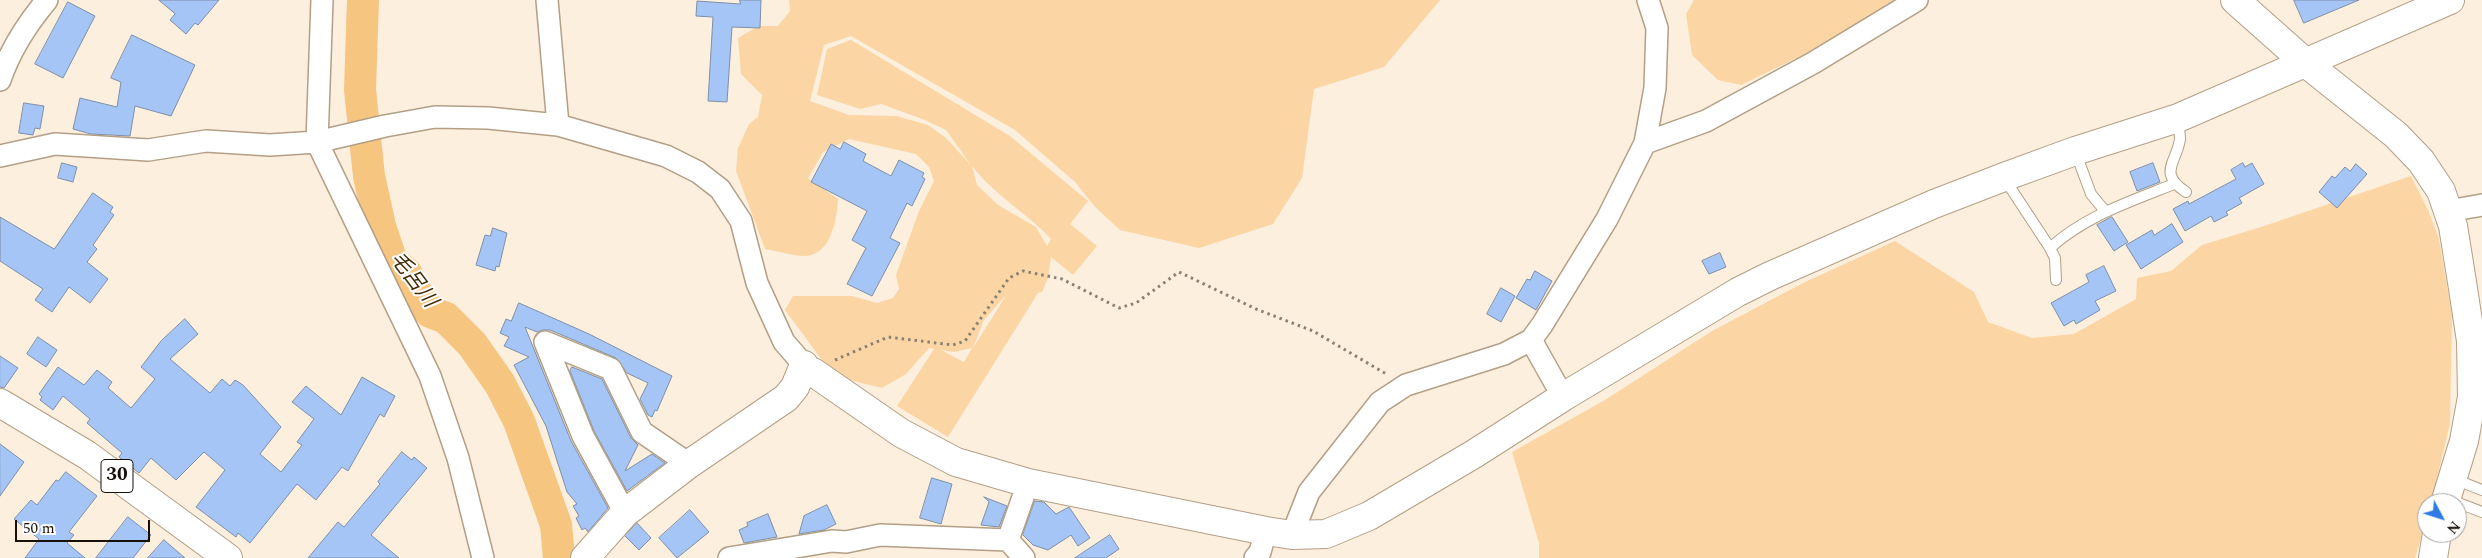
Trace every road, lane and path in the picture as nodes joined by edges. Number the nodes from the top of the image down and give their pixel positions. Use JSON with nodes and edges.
{"nodes":[{"id":1,"x":47,"y":0,"type":"edge"},
{"id":2,"x":322,"y":0,"type":"edge"},
{"id":3,"x":547,"y":0,"type":"edge"},
{"id":4,"x":1648,"y":0,"type":"edge"},
{"id":5,"x":1917,"y":0,"type":"edge"},
{"id":6,"x":2236,"y":0,"type":"edge"},
{"id":7,"x":2450,"y":0,"type":"edge"},
{"id":8,"x":2307,"y":64,"type":"junction"},
{"id":9,"x":0,"y":80,"type":"edge"},
{"id":10,"x":2178,"y":118,"type":"junction"},
{"id":11,"x":558,"y":125,"type":"junction"},
{"id":12,"x":322,"y":140,"type":"junction"},
{"id":13,"x":1645,"y":143,"type":"junction"},
{"id":14,"x":2075,"y":150,"type":"junction"},
{"id":15,"x":2,"y":160,"type":"edge"},
{"id":16,"x":2004,"y":177,"type":"junction"},
{"id":17,"x":2174,"y":184,"type":"junction"},
{"id":18,"x":2186,"y":192,"type":"dead end"},
{"id":19,"x":2482,"y":205,"type":"edge"},
{"id":20,"x":2448,"y":211,"type":"junction"},
{"id":21,"x":2105,"y":212,"type":"junction"},
{"id":22,"x":2050,"y":248,"type":"junction"},
{"id":23,"x":2056,"y":280,"type":"dead end"},
{"id":24,"x":1531,"y":340,"type":"junction"},
{"id":25,"x":808,"y":369,"type":"junction"},
{"id":26,"x":1406,"y":385,"type":"junction"},
{"id":27,"x":2477,"y":392,"type":"edge"},
{"id":28,"x":1562,"y":397,"type":"junction"},
{"id":29,"x":0,"y":403,"type":"edge"},
{"id":30,"x":689,"y":464,"type":"junction"},
{"id":31,"x":1028,"y":483,"type":"junction"},
{"id":32,"x":2482,"y":490,"type":"edge"},
{"id":33,"x":2448,"y":493,"type":"edge"},
{"id":34,"x":2456,"y":493,"type":"edge"},
{"id":35,"x":2467,"y":504,"type":"edge"},
{"id":36,"x":625,"y":512,"type":"junction"},
{"id":37,"x":2482,"y":512,"type":"edge"},
{"id":38,"x":1279,"y":533,"type":"junction"},
{"id":39,"x":1008,"y":540,"type":"junction"},
{"id":40,"x":2435,"y":543,"type":"edge"},
{"id":41,"x":844,"y":550,"type":"edge"},
{"id":42,"x":589,"y":556,"type":"edge"},
{"id":43,"x":228,"y":558,"type":"edge"},
{"id":44,"x":483,"y":558,"type":"edge"},
{"id":45,"x":729,"y":558,"type":"edge"},
{"id":46,"x":1024,"y":558,"type":"edge"},
{"id":47,"x":1255,"y":558,"type":"edge"},
{"id":48,"x":2433,"y":558,"type":"edge"}],
"edges":[{"from":1,"to":9,"type":"street"},
{"from":2,"to":12,"type":"street"},
{"from":3,"to":11,"type":"street"},
{"from":4,"to":13,"type":"street"},
{"from":5,"to":13,"type":"street"},
{"from":6,"to":8,"type":"street"},
{"from":7,"to":8,"type":"street"},
{"from":8,"to":10,"type":"street"},
{"from":8,"to":20,"type":"street"},
{"from":10,"to":14,"type":"street"},
{"from":10,"to":17,"type":"lane"},
{"from":11,"to":12,"type":"street"},
{"from":11,"to":25,"type":"street"},
{"from":12,"to":15,"type":"street"},
{"from":12,"to":44,"type":"street"},
{"from":13,"to":24,"type":"street"},
{"from":14,"to":16,"type":"street"},
{"from":14,"to":21,"type":"lane"},
{"from":16,"to":22,"type":"lane"},
{"from":16,"to":28,"type":"street"},
{"from":17,"to":18,"type":"lane"},
{"from":17,"to":21,"type":"lane"},
{"from":19,"to":20,"type":"street"},
{"from":20,"to":27,"type":"street"},
{"from":21,"to":22,"type":"lane"},
{"from":22,"to":23,"type":"lane"},
{"from":24,"to":26,"type":"street"},
{"from":24,"to":28,"type":"street"},
{"from":25,"to":26,"type":"path"},
{"from":25,"to":30,"type":"street"},
{"from":25,"to":31,"type":"street"},
{"from":26,"to":38,"type":"street"},
{"from":27,"to":33,"type":"street"},
{"from":28,"to":38,"type":"street"},
{"from":29,"to":43,"type":"street","number":"30"},
{"from":30,"to":36,"type":"street"},
{"from":30,"to":36,"type":"street"},
{"from":31,"to":38,"type":"street"},
{"from":31,"to":39,"type":"street"},
{"from":32,"to":34,"type":"lane"},
{"from":35,"to":37,"type":"lane"},
{"from":36,"to":42,"type":"street"},
{"from":38,"to":47,"type":"street"},
{"from":39,"to":41,"type":"street"},
{"from":39,"to":46,"type":"street"},
{"from":40,"to":48,"type":"street"},
{"from":41,"to":45,"type":"street"}]}
